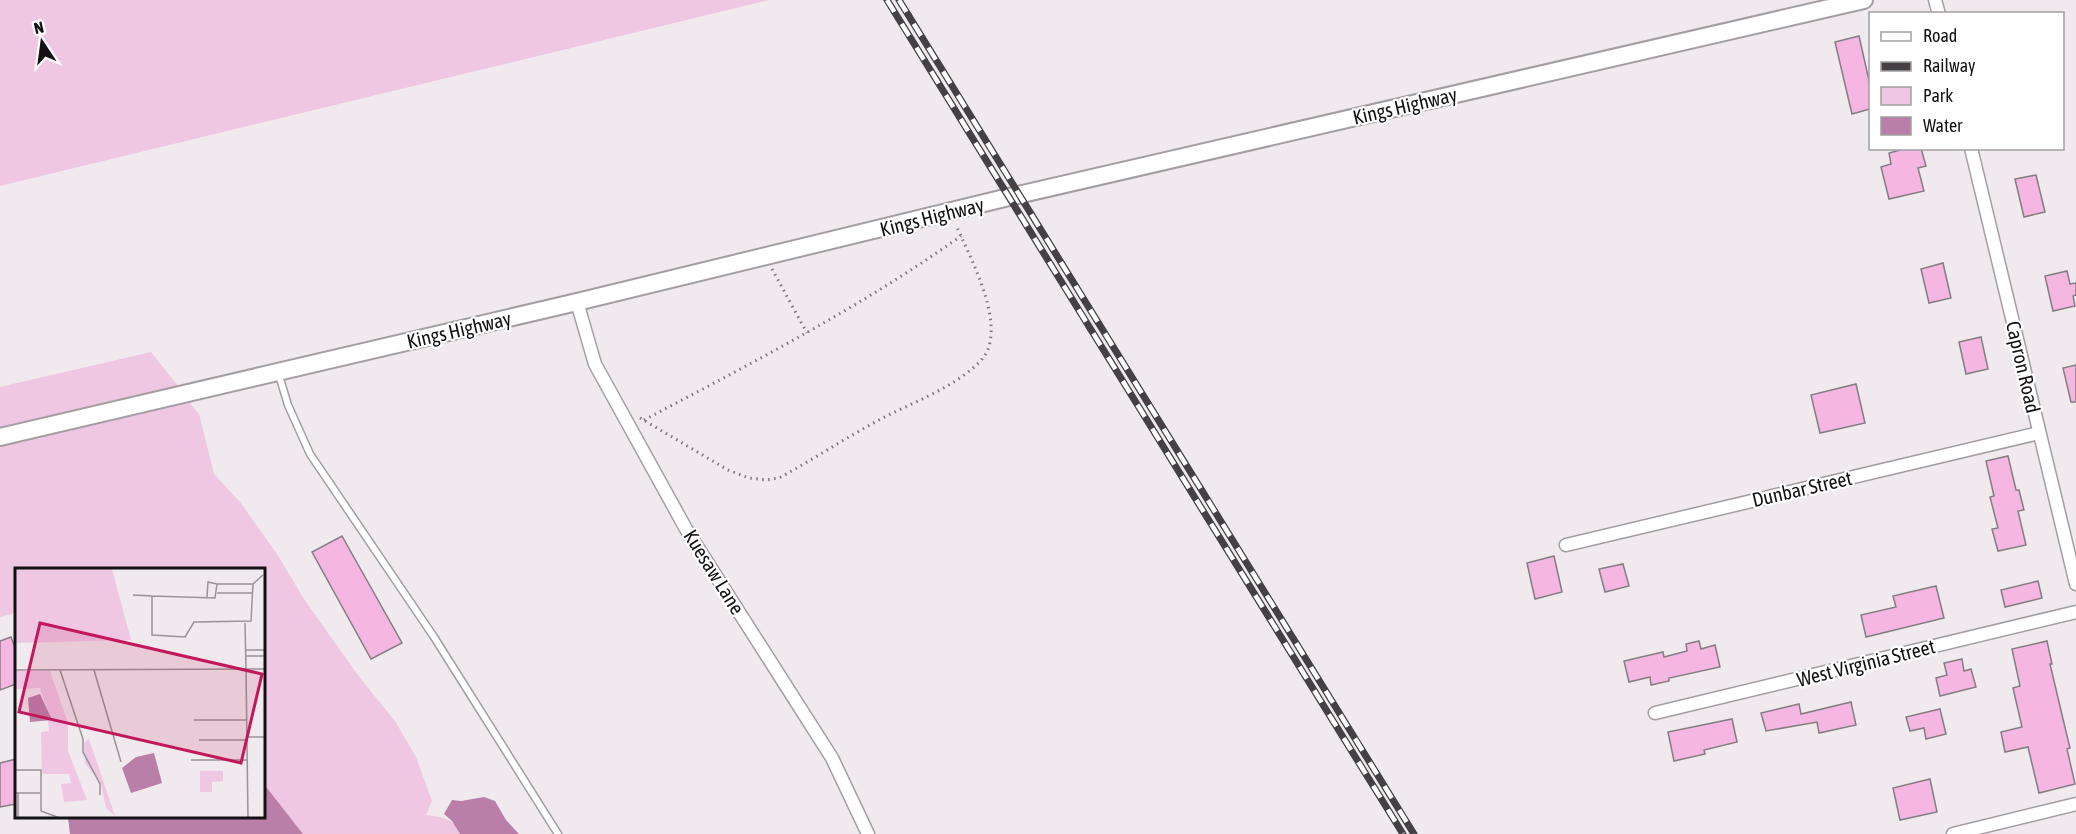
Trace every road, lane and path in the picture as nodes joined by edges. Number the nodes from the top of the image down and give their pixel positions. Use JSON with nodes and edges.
{"nodes":[{"id":1,"x":1864,"y":0,"type":"edge"},
{"id":2,"x":1971,"y":150,"type":"edge"},
{"id":3,"x":951,"y":213,"type":"junction"},
{"id":4,"x":961,"y":236,"type":"junction"},
{"id":5,"x":766,"y":257,"type":"junction"},
{"id":6,"x":577,"y":302,"type":"junction"},
{"id":7,"x":807,"y":333,"type":"junction"},
{"id":8,"x":278,"y":372,"type":"junction"},
{"id":9,"x":618,"y":405,"type":"junction"},
{"id":10,"x":644,"y":420,"type":"junction"},
{"id":11,"x":2038,"y":434,"type":"junction"},
{"id":12,"x":0,"y":437,"type":"edge"},
{"id":13,"x":1566,"y":545,"type":"dead end"},
{"id":14,"x":2076,"y":583,"type":"edge"},
{"id":15,"x":2076,"y":612,"type":"edge"},
{"id":16,"x":1655,"y":713,"type":"dead end"},
{"id":17,"x":2076,"y":804,"type":"edge"},
{"id":18,"x":558,"y":834,"type":"edge"},
{"id":19,"x":868,"y":834,"type":"edge"},
{"id":20,"x":1953,"y":834,"type":"edge"}],
"edges":[{"from":1,"to":3,"type":"street","name":"Kings Highway"},
{"from":2,"to":11,"type":"street","name":"Capron Road"},
{"from":3,"to":4,"type":"path"},
{"from":3,"to":5,"type":"street","name":"Kings Highway"},
{"from":4,"to":7,"type":"path"},
{"from":4,"to":10,"type":"path"},
{"from":5,"to":6,"type":"street","name":"Kings Highway"},
{"from":5,"to":7,"type":"path"},
{"from":6,"to":8,"type":"street","name":"Kings Highway"},
{"from":6,"to":9,"type":"street","name":"Kuesaw Lane"},
{"from":7,"to":10,"type":"path"},
{"from":8,"to":12,"type":"street","name":"Kings Highway"},
{"from":8,"to":18,"type":"lane"},
{"from":9,"to":10,"type":"path"},
{"from":9,"to":19,"type":"street","name":"Kuesaw Lane"},
{"from":11,"to":13,"type":"street","name":"Dunbar Street"},
{"from":11,"to":14,"type":"street","name":"Capron Road"},
{"from":15,"to":16,"type":"street","name":"West Virginia Street"},
{"from":17,"to":20,"type":"street"}]}
